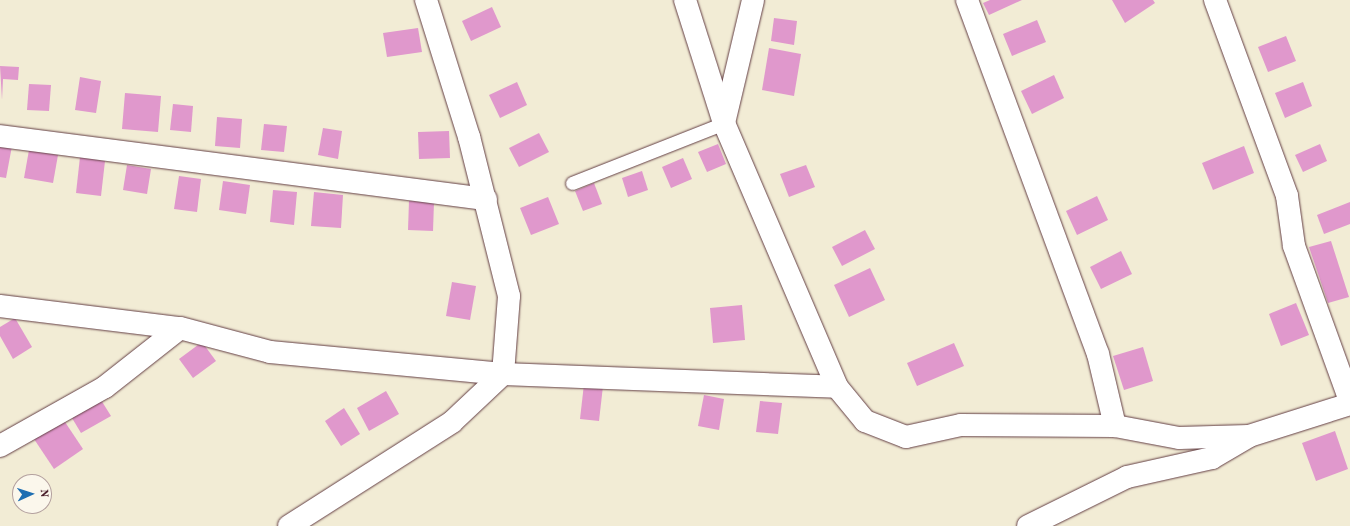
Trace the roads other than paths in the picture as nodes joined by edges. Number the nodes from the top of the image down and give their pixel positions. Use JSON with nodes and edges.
{"nodes":[{"id":1,"x":426,"y":0,"type":"edge"},
{"id":2,"x":685,"y":0,"type":"edge"},
{"id":3,"x":753,"y":0,"type":"edge"},
{"id":4,"x":968,"y":0,"type":"edge"},
{"id":5,"x":1215,"y":0,"type":"edge"},
{"id":6,"x":724,"y":123,"type":"junction"},
{"id":7,"x":0,"y":136,"type":"edge"},
{"id":8,"x":572,"y":183,"type":"dead end"},
{"id":9,"x":486,"y":199,"type":"junction"},
{"id":10,"x":0,"y":306,"type":"edge"},
{"id":11,"x":180,"y":328,"type":"junction"},
{"id":12,"x":503,"y":374,"type":"junction"},
{"id":13,"x":837,"y":387,"type":"junction"},
{"id":14,"x":1350,"y":402,"type":"edge"},
{"id":15,"x":1115,"y":426,"type":"junction"},
{"id":16,"x":1249,"y":436,"type":"junction"},
{"id":17,"x":0,"y":446,"type":"edge"},
{"id":18,"x":289,"y":526,"type":"edge"},
{"id":19,"x":1028,"y":526,"type":"edge"}],
"edges":[{"from":1,"to":9,"type":"street"},
{"from":2,"to":6,"type":"street"},
{"from":3,"to":6,"type":"street"},
{"from":4,"to":15,"type":"street"},
{"from":5,"to":14,"type":"street"},
{"from":6,"to":8,"type":"lane"},
{"from":6,"to":13,"type":"street"},
{"from":7,"to":9,"type":"street"},
{"from":9,"to":12,"type":"street"},
{"from":10,"to":11,"type":"street"},
{"from":11,"to":12,"type":"street"},
{"from":11,"to":17,"type":"street"},
{"from":12,"to":13,"type":"street"},
{"from":12,"to":18,"type":"street"},
{"from":13,"to":15,"type":"street"},
{"from":14,"to":16,"type":"street"},
{"from":15,"to":16,"type":"street"},
{"from":16,"to":19,"type":"street"}]}
